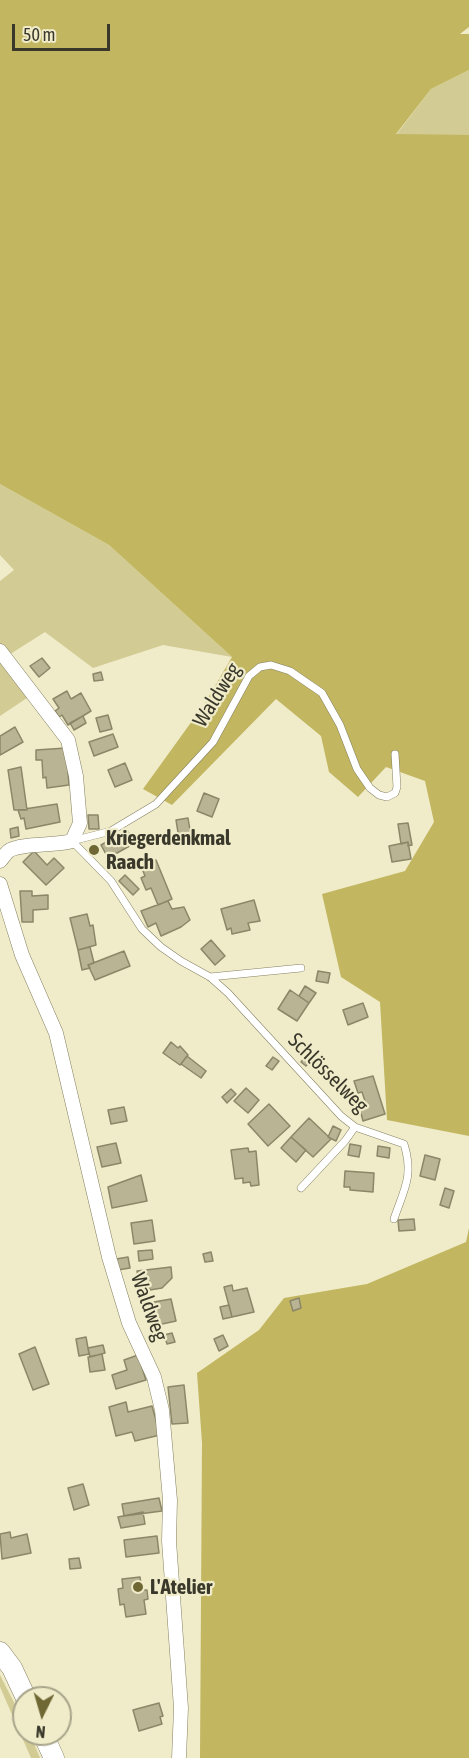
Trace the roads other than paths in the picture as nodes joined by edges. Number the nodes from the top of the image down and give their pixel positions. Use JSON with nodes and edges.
{"nodes":[{"id":1,"x":0,"y":651,"type":"edge"},
{"id":2,"x":394,"y":754,"type":"dead end"},
{"id":3,"x":72,"y":842,"type":"junction"},
{"id":4,"x":0,"y":861,"type":"edge"},
{"id":5,"x":0,"y":885,"type":"edge"},
{"id":6,"x":301,"y":968,"type":"dead end"},
{"id":7,"x":210,"y":977,"type":"junction"},
{"id":8,"x":355,"y":1127,"type":"junction"},
{"id":9,"x":301,"y":1188,"type":"dead end"},
{"id":10,"x":394,"y":1219,"type":"dead end"},
{"id":11,"x":0,"y":1652,"type":"edge"},
{"id":12,"x":20,"y":1686,"type":"edge"},
{"id":13,"x":178,"y":1758,"type":"edge"}],
"edges":[{"from":1,"to":3,"type":"street"},
{"from":2,"to":3,"type":"lane","name":"Waldweg"},
{"from":3,"to":4,"type":"street","name":"Waldweg"},
{"from":3,"to":7,"type":"lane","name":"Schlösselweg"},
{"from":5,"to":13,"type":"street","name":"Waldweg"},
{"from":6,"to":7,"type":"lane"},
{"from":7,"to":8,"type":"lane","name":"Schlösselweg"},
{"from":8,"to":9,"type":"lane"},
{"from":8,"to":10,"type":"lane","name":"Schlösselweg"},
{"from":11,"to":12,"type":"main road"}]}
